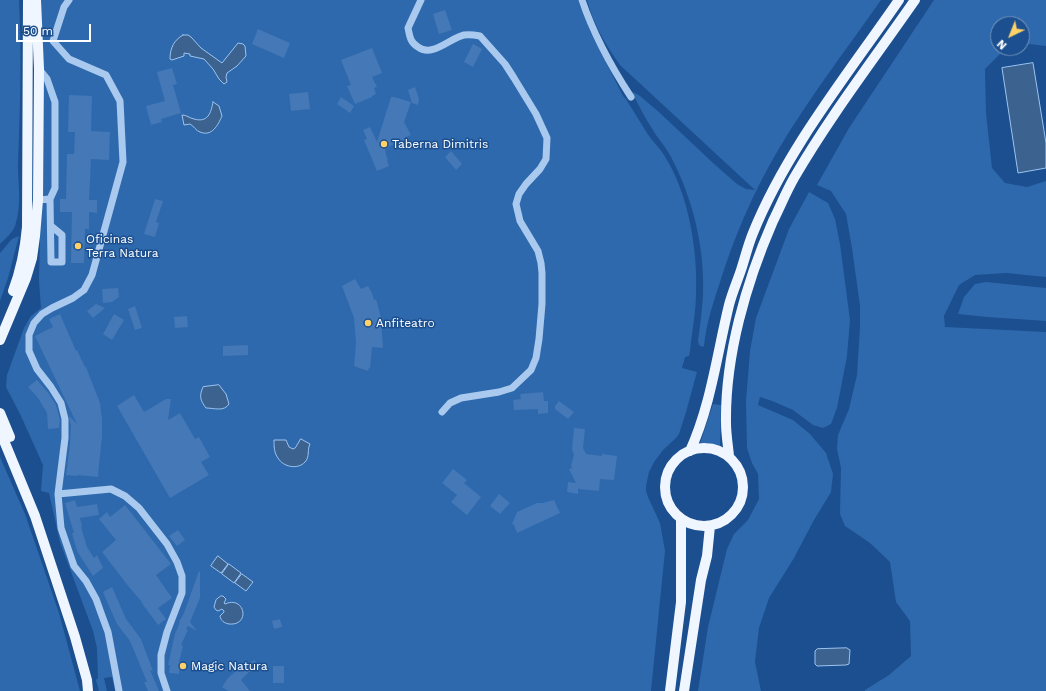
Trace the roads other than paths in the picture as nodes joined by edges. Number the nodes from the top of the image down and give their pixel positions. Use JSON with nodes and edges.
{"nodes":[{"id":1,"x":28,"y":0,"type":"edge"},
{"id":2,"x":36,"y":0,"type":"edge"},
{"id":3,"x":69,"y":0,"type":"edge"},
{"id":4,"x":421,"y":0,"type":"edge"},
{"id":5,"x":582,"y":0,"type":"edge"},
{"id":6,"x":900,"y":0,"type":"edge"},
{"id":7,"x":915,"y":0,"type":"edge"},
{"id":8,"x":39,"y":69,"type":"junction"},
{"id":9,"x":631,"y":97,"type":"dead end"},
{"id":10,"x":50,"y":199,"type":"junction"},
{"id":11,"x":38,"y":200,"type":"junction"},
{"id":12,"x":51,"y":226,"type":"junction"},
{"id":13,"x":0,"y":321,"type":"edge"},
{"id":14,"x":0,"y":340,"type":"edge"},
{"id":15,"x":442,"y":412,"type":"dead end"},
{"id":16,"x":0,"y":413,"type":"edge"},
{"id":17,"x":0,"y":431,"type":"edge"},
{"id":18,"x":690,"y":451,"type":"junction"},
{"id":19,"x":729,"y":456,"type":"junction"},
{"id":20,"x":58,"y":494,"type":"junction"},
{"id":21,"x":35,"y":516,"type":"junction"},
{"id":22,"x":681,"y":519,"type":"junction"},
{"id":23,"x":710,"y":526,"type":"junction"},
{"id":24,"x":88,"y":691,"type":"edge"},
{"id":25,"x":119,"y":691,"type":"edge"},
{"id":26,"x":167,"y":691,"type":"edge"},
{"id":27,"x":670,"y":691,"type":"edge"},
{"id":28,"x":684,"y":691,"type":"edge"}],
"edges":[{"from":1,"to":13,"type":"main road"},
{"from":2,"to":8,"type":"main road"},
{"from":3,"to":20,"type":"street"},
{"from":4,"to":15,"type":"street"},
{"from":5,"to":9,"type":"street"},
{"from":6,"to":18,"type":"main road"},
{"from":7,"to":19,"type":"main road"},
{"from":8,"to":10,"type":"street"},
{"from":8,"to":11,"type":"main road"},
{"from":10,"to":11,"type":"street"},
{"from":10,"to":12,"type":"street"},
{"from":11,"to":14,"type":"main road"},
{"from":12,"to":12,"type":"street"},
{"from":16,"to":21,"type":"main road"},
{"from":17,"to":21,"type":"main road"},
{"from":18,"to":19,"type":"main road"},
{"from":18,"to":22,"type":"main road"},
{"from":19,"to":23,"type":"main road"},
{"from":20,"to":25,"type":"street"},
{"from":20,"to":26,"type":"street"},
{"from":21,"to":24,"type":"main road"},
{"from":22,"to":23,"type":"main road"},
{"from":22,"to":27,"type":"main road"},
{"from":23,"to":28,"type":"main road"}]}
